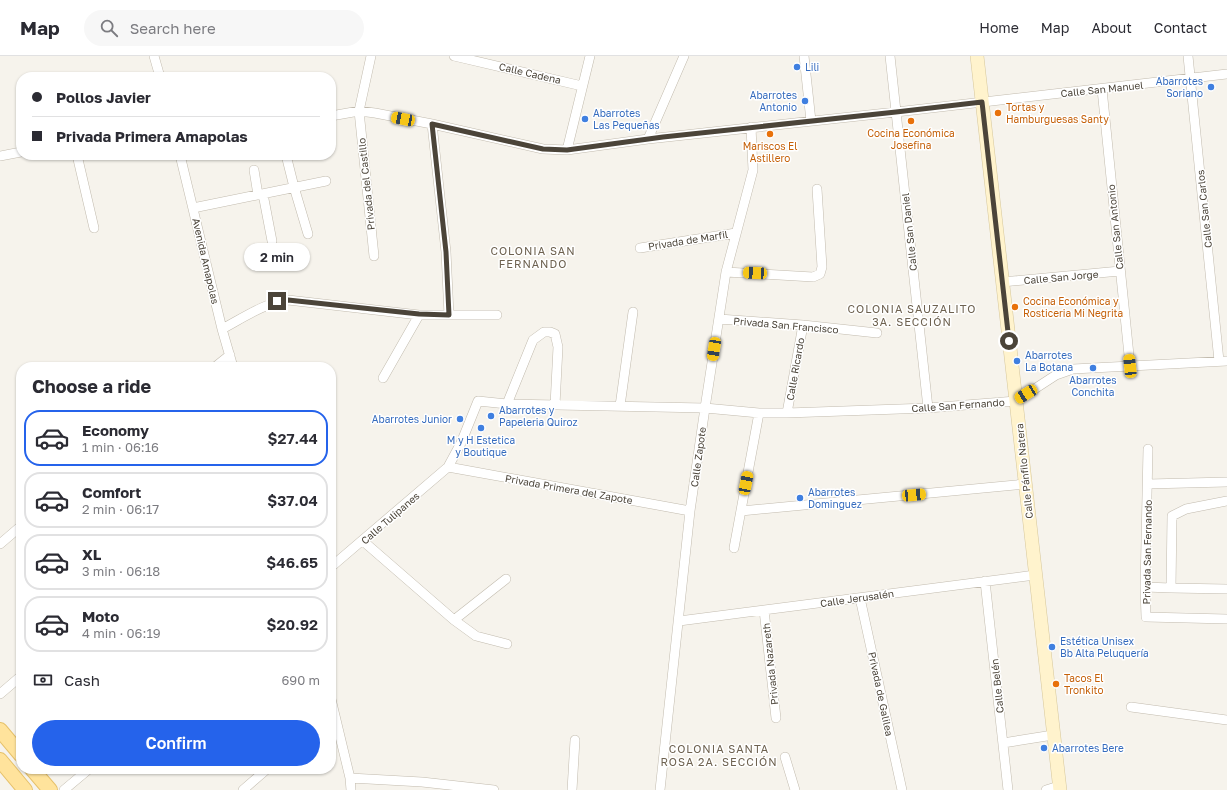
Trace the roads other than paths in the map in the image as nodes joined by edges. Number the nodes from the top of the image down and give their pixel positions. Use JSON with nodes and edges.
{"nodes":[{"id":1,"x":154,"y":56,"type":"edge"},
{"id":2,"x":371,"y":56,"type":"edge"},
{"id":3,"x":454,"y":56,"type":"edge"},
{"id":4,"x":590,"y":56,"type":"edge"},
{"id":5,"x":684,"y":56,"type":"edge"},
{"id":6,"x":804,"y":56,"type":"edge"},
{"id":7,"x":890,"y":56,"type":"edge"},
{"id":8,"x":977,"y":56,"type":"edge"},
{"id":9,"x":1188,"y":56,"type":"edge"},
{"id":10,"x":159,"y":72,"type":"edge"},
{"id":11,"x":1227,"y":74,"type":"edge"},
{"id":12,"x":1190,"y":79,"type":"junction"},
{"id":13,"x":582,"y":86,"type":"junction"},
{"id":14,"x":1102,"y":89,"type":"junction"},
{"id":15,"x":982,"y":102,"type":"junction"},
{"id":16,"x":359,"y":111,"type":"junction"},
{"id":17,"x":896,"y":112,"type":"junction"},
{"id":18,"x":336,"y":115,"type":"edge"},
{"id":19,"x":811,"y":121,"type":"junction"},
{"id":20,"x":432,"y":124,"type":"junction"},
{"id":21,"x":751,"y":127,"type":"junction"},
{"id":22,"x":648,"y":139,"type":"junction"},
{"id":23,"x":567,"y":150,"type":"junction"},
{"id":24,"x":16,"y":153,"type":"edge"},
{"id":25,"x":0,"y":156,"type":"edge"},
{"id":26,"x":78,"y":160,"type":"edge"},
{"id":27,"x":181,"y":160,"type":"edge"},
{"id":28,"x":287,"y":160,"type":"edge"},
{"id":29,"x":254,"y":170,"type":"dead end"},
{"id":30,"x":326,"y":181,"type":"dead end"},
{"id":31,"x":294,"y":188,"type":"junction"},
{"id":32,"x":817,"y":189,"type":"dead end"},
{"id":33,"x":260,"y":195,"type":"junction"},
{"id":34,"x":193,"y":208,"type":"junction"},
{"id":35,"x":94,"y":228,"type":"dead end"},
{"id":36,"x":736,"y":233,"type":"junction"},
{"id":37,"x":308,"y":234,"type":"dead end"},
{"id":38,"x":272,"y":241,"type":"dead end"},
{"id":39,"x":640,"y":248,"type":"dead end"},
{"id":40,"x":374,"y":256,"type":"dead end"},
{"id":41,"x":1120,"y":271,"type":"junction"},
{"id":42,"x":726,"y":272,"type":"junction"},
{"id":43,"x":1002,"y":282,"type":"junction"},
{"id":44,"x":633,"y":312,"type":"dead end"},
{"id":45,"x":419,"y":314,"type":"junction"},
{"id":46,"x":449,"y":315,"type":"junction"},
{"id":47,"x":497,"y":315,"type":"dead end"},
{"id":48,"x":719,"y":319,"type":"junction"},
{"id":49,"x":803,"y":325,"type":"junction"},
{"id":50,"x":222,"y":329,"type":"junction"},
{"id":51,"x":877,"y":333,"type":"dead end"},
{"id":52,"x":230,"y":355,"type":"junction"},
{"id":53,"x":1223,"y":361,"type":"edge"},
{"id":54,"x":221,"y":362,"type":"edge"},
{"id":55,"x":232,"y":362,"type":"edge"},
{"id":56,"x":1130,"y":366,"type":"junction"},
{"id":57,"x":383,"y":378,"type":"dead end"},
{"id":58,"x":1016,"y":401,"type":"junction"},
{"id":59,"x":506,"y":404,"type":"junction"},
{"id":60,"x":555,"y":405,"type":"junction"},
{"id":61,"x":620,"y":406,"type":"junction"},
{"id":62,"x":705,"y":408,"type":"junction"},
{"id":63,"x":928,"y":408,"type":"junction"},
{"id":64,"x":759,"y":413,"type":"junction"},
{"id":65,"x":788,"y":413,"type":"junction"},
{"id":66,"x":1148,"y":449,"type":"dead end"},
{"id":67,"x":448,"y":467,"type":"junction"},
{"id":68,"x":1227,"y":482,"type":"edge"},
{"id":69,"x":1025,"y":484,"type":"junction"},
{"id":70,"x":1148,"y":484,"type":"junction"},
{"id":71,"x":1227,"y":501,"type":"edge"},
{"id":72,"x":690,"y":511,"type":"junction"},
{"id":73,"x":741,"y":511,"type":"junction"},
{"id":74,"x":16,"y":530,"type":"edge"},
{"id":75,"x":363,"y":541,"type":"junction"},
{"id":76,"x":0,"y":544,"type":"edge"},
{"id":77,"x":734,"y":548,"type":"dead end"},
{"id":78,"x":336,"y":563,"type":"edge"},
{"id":79,"x":1035,"y":575,"type":"junction"},
{"id":80,"x":506,"y":579,"type":"dead end"},
{"id":81,"x":985,"y":581,"type":"junction"},
{"id":82,"x":1145,"y":587,"type":"junction"},
{"id":83,"x":1171,"y":588,"type":"junction"},
{"id":84,"x":1227,"y":589,"type":"edge"},
{"id":85,"x":860,"y":598,"type":"junction"},
{"id":86,"x":764,"y":610,"type":"junction"},
{"id":87,"x":1227,"y":619,"type":"edge"},
{"id":88,"x":454,"y":620,"type":"junction"},
{"id":89,"x":679,"y":621,"type":"junction"},
{"id":90,"x":507,"y":644,"type":"dead end"},
{"id":91,"x":16,"y":680,"type":"edge"},
{"id":92,"x":0,"y":694,"type":"edge"},
{"id":93,"x":1131,"y":708,"type":"dead end"},
{"id":94,"x":776,"y":718,"type":"dead end"},
{"id":95,"x":1227,"y":720,"type":"edge"},
{"id":96,"x":336,"y":725,"type":"edge"},
{"id":97,"x":0,"y":730,"type":"edge"},
{"id":98,"x":1053,"y":735,"type":"junction"},
{"id":99,"x":575,"y":740,"type":"dead end"},
{"id":100,"x":1003,"y":743,"type":"junction"},
{"id":101,"x":16,"y":749,"type":"edge"},
{"id":102,"x":785,"y":757,"type":"dead end"},
{"id":103,"x":0,"y":760,"type":"edge"},
{"id":104,"x":36,"y":774,"type":"edge"},
{"id":105,"x":83,"y":774,"type":"edge"},
{"id":106,"x":261,"y":774,"type":"edge"},
{"id":107,"x":350,"y":778,"type":"junction"},
{"id":108,"x":1059,"y":788,"type":"edge"},
{"id":109,"x":25,"y":790,"type":"edge"},
{"id":110,"x":50,"y":790,"type":"edge"},
{"id":111,"x":64,"y":790,"type":"edge"},
{"id":112,"x":243,"y":790,"type":"edge"},
{"id":113,"x":350,"y":790,"type":"edge"},
{"id":114,"x":494,"y":790,"type":"edge"},
{"id":115,"x":572,"y":790,"type":"edge"},
{"id":116,"x":660,"y":790,"type":"edge"},
{"id":117,"x":795,"y":790,"type":"edge"},
{"id":118,"x":902,"y":790,"type":"edge"},
{"id":119,"x":1008,"y":790,"type":"edge"},
{"id":120,"x":1046,"y":790,"type":"edge"}],
"edges":[{"from":1,"to":10,"type":"street"},
{"from":2,"to":16,"type":"street","name":"Privada del Castillo"},
{"from":3,"to":13,"type":"street","name":"Calle Cadena"},
{"from":4,"to":13,"type":"street"},
{"from":5,"to":22,"type":"street"},
{"from":6,"to":19,"type":"street"},
{"from":7,"to":17,"type":"street","name":"Calle San Daniel"},
{"from":8,"to":15,"type":"main road","name":"Calle Pánfilo Natera"},
{"from":9,"to":12,"type":"street","name":"Calle San Carlos"},
{"from":11,"to":12,"type":"street","name":"Calle San Manuel"},
{"from":12,"to":14,"type":"street","name":"Calle San Manuel"},
{"from":12,"to":53,"type":"street","name":"Calle San Carlos"},
{"from":13,"to":23,"type":"street"},
{"from":14,"to":15,"type":"street","name":"Calle San Manuel"},
{"from":14,"to":41,"type":"street","name":"Calle San Antonio"},
{"from":15,"to":17,"type":"street","name":"Calle San Manuel"},
{"from":15,"to":43,"type":"main road","name":"Calle Pánfilo Natera"},
{"from":16,"to":18,"type":"street","name":"Calle San Manuel"},
{"from":16,"to":20,"type":"street","name":"Calle San Manuel"},
{"from":16,"to":40,"type":"street","name":"Privada del Castillo"},
{"from":17,"to":19,"type":"street","name":"Calle San Manuel"},
{"from":17,"to":63,"type":"street","name":"Calle San Daniel"},
{"from":19,"to":21,"type":"street","name":"Calle San Manuel"},
{"from":20,"to":23,"type":"street","name":"Calle San Manuel"},
{"from":20,"to":46,"type":"street"},
{"from":21,"to":22,"type":"street","name":"Calle San Manuel"},
{"from":21,"to":36,"type":"street","name":"Calle Zapote"},
{"from":22,"to":23,"type":"street","name":"Calle San Manuel"},
{"from":24,"to":25,"type":"street"},
{"from":26,"to":35,"type":"street"},
{"from":27,"to":34,"type":"street","name":"Avenida Amapolas"},
{"from":28,"to":31,"type":"street"},
{"from":29,"to":33,"type":"street"},
{"from":30,"to":31,"type":"street"},
{"from":31,"to":33,"type":"street"},
{"from":31,"to":37,"type":"street"},
{"from":32,"to":42,"type":"street"},
{"from":33,"to":34,"type":"street"},
{"from":33,"to":38,"type":"street"},
{"from":34,"to":50,"type":"street","name":"Avenida Amapolas"},
{"from":36,"to":39,"type":"street","name":"Privada de Marfil"},
{"from":36,"to":42,"type":"street","name":"Calle Zapote"},
{"from":41,"to":43,"type":"street","name":"Calle San Jorge"},
{"from":41,"to":56,"type":"street","name":"Calle San Antonio"},
{"from":42,"to":48,"type":"street","name":"Calle Zapote"},
{"from":43,"to":58,"type":"main road","name":"Calle Pánfilo Natera"},
{"from":44,"to":61,"type":"street"},
{"from":45,"to":46,"type":"street"},
{"from":45,"to":50,"type":"street"},
{"from":45,"to":57,"type":"street"},
{"from":46,"to":47,"type":"street"},
{"from":48,"to":49,"type":"street","name":"Privada San Francisco"},
{"from":48,"to":62,"type":"street","name":"Calle Zapote"},
{"from":49,"to":51,"type":"street","name":"Privada San Francisco"},
{"from":49,"to":65,"type":"street","name":"Calle Ricardo"},
{"from":50,"to":52,"type":"street","name":"Avenida Amapolas"},
{"from":52,"to":54,"type":"street"},
{"from":52,"to":55,"type":"street","name":"Avenida Amapolas"},
{"from":53,"to":56,"type":"street","name":"Calle San Fernando"},
{"from":56,"to":58,"type":"street","name":"Calle San Fernando"},
{"from":58,"to":63,"type":"street","name":"Calle San Fernando"},
{"from":58,"to":69,"type":"main road","name":"Calle Pánfilo Natera"},
{"from":59,"to":60,"type":"street","name":"Calle San Fernando"},
{"from":59,"to":60,"type":"street"},
{"from":59,"to":67,"type":"street","name":"Calle San Fernando"},
{"from":60,"to":61,"type":"street","name":"Calle San Fernando"},
{"from":61,"to":62,"type":"street","name":"Calle San Fernando"},
{"from":62,"to":64,"type":"street","name":"Calle San Fernando"},
{"from":62,"to":72,"type":"street","name":"Calle Zapote"},
{"from":63,"to":65,"type":"street","name":"Calle San Fernando"},
{"from":64,"to":65,"type":"street","name":"Calle San Fernando"},
{"from":64,"to":73,"type":"street"},
{"from":66,"to":70,"type":"street","name":"Privada San Fernando"},
{"from":67,"to":72,"type":"street","name":"Privada Primera del Zapote"},
{"from":67,"to":75,"type":"street","name":"Calle Tulipanes"},
{"from":68,"to":70,"type":"street"},
{"from":69,"to":73,"type":"street"},
{"from":69,"to":79,"type":"main road","name":"Calle Pánfilo Natera"},
{"from":70,"to":82,"type":"street","name":"Privada San Fernando"},
{"from":71,"to":83,"type":"street"},
{"from":72,"to":89,"type":"street","name":"Calle Zapote"},
{"from":73,"to":77,"type":"street"},
{"from":74,"to":76,"type":"street"},
{"from":75,"to":78,"type":"street","name":"Calle Tulipanes"},
{"from":75,"to":88,"type":"street"},
{"from":79,"to":81,"type":"street","name":"Calle Jerusalén"},
{"from":79,"to":98,"type":"main road","name":"Calle Pánfilo Natera"},
{"from":80,"to":88,"type":"street"},
{"from":81,"to":85,"type":"street","name":"Calle Jerusalén"},
{"from":81,"to":100,"type":"street","name":"Calle Belén"},
{"from":82,"to":83,"type":"street"},
{"from":82,"to":87,"type":"street","name":"Privada San Fernando"},
{"from":83,"to":84,"type":"street"},
{"from":85,"to":86,"type":"street","name":"Calle Jerusalén"},
{"from":85,"to":118,"type":"street","name":"Privada de Galilea"},
{"from":86,"to":89,"type":"street","name":"Calle Jerusalén"},
{"from":86,"to":94,"type":"street","name":"Privada Nazareth"},
{"from":88,"to":90,"type":"street"},
{"from":89,"to":116,"type":"street","name":"Calle Zapote"},
{"from":91,"to":92,"type":"street"},
{"from":93,"to":95,"type":"street"},
{"from":96,"to":107,"type":"street"},
{"from":97,"to":101,"type":"main road"},
{"from":98,"to":100,"type":"street"},
{"from":98,"to":108,"type":"main road","name":"Calle Pánfilo Natera"},
{"from":99,"to":115,"type":"street"},
{"from":100,"to":119,"type":"street","name":"Calle Belén"},
{"from":102,"to":117,"type":"street"},
{"from":103,"to":109,"type":"main road"},
{"from":104,"to":110,"type":"main road"},
{"from":105,"to":111,"type":"street"},
{"from":106,"to":112,"type":"street"},
{"from":107,"to":113,"type":"street"},
{"from":107,"to":114,"type":"street"},
{"from":108,"to":120,"type":"street"}]}
